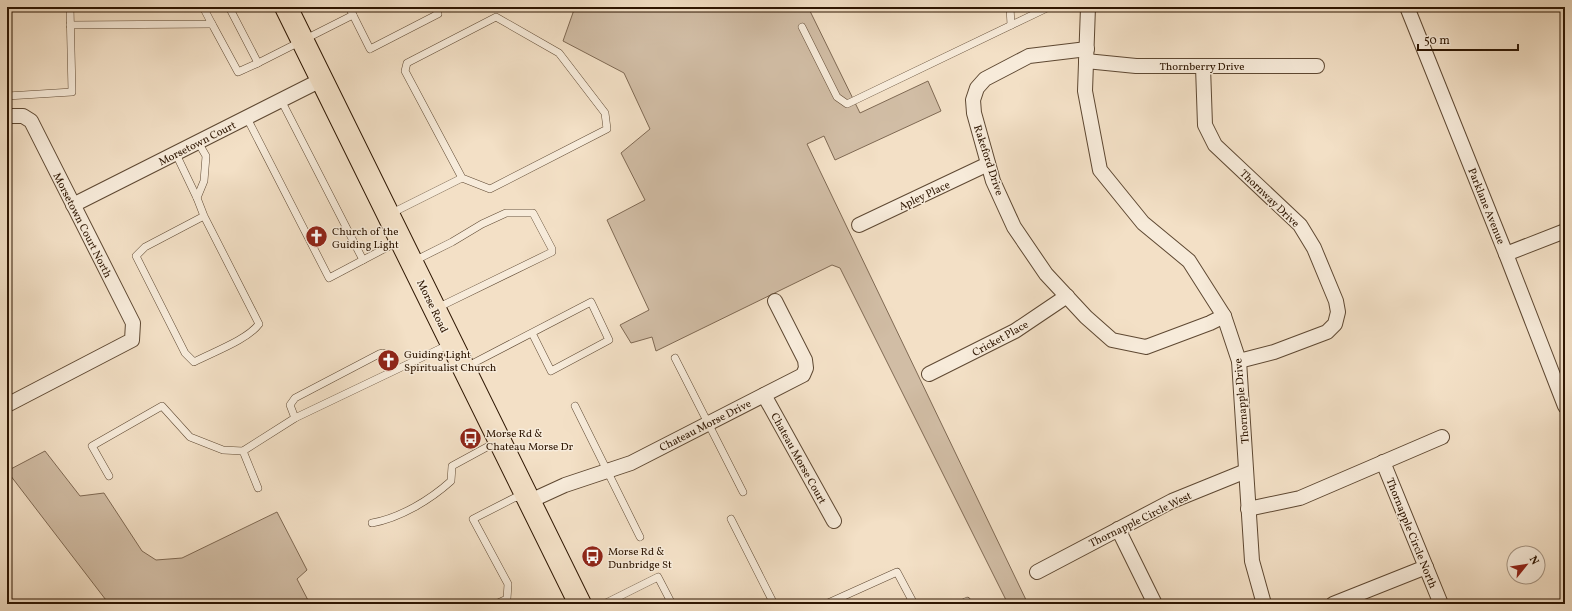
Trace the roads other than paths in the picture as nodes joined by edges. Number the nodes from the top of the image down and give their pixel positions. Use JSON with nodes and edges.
{"nodes":[{"id":1,"x":70,"y":7,"type":"edge"},
{"id":2,"x":203,"y":7,"type":"edge"},
{"id":3,"x":229,"y":7,"type":"edge"},
{"id":4,"x":286,"y":7,"type":"edge"},
{"id":5,"x":349,"y":7,"type":"edge"},
{"id":6,"x":435,"y":7,"type":"edge"},
{"id":7,"x":1010,"y":7,"type":"edge"},
{"id":8,"x":1047,"y":7,"type":"edge"},
{"id":9,"x":1088,"y":7,"type":"edge"},
{"id":10,"x":1407,"y":7,"type":"edge"},
{"id":11,"x":353,"y":15,"type":"junction"},
{"id":12,"x":212,"y":24,"type":"junction"},
{"id":13,"x":70,"y":25,"type":"junction"},
{"id":14,"x":1011,"y":25,"type":"junction"},
{"id":15,"x":802,"y":27,"type":"dead end"},
{"id":16,"x":302,"y":40,"type":"junction"},
{"id":17,"x":1086,"y":55,"type":"junction"},
{"id":18,"x":258,"y":63,"type":"junction"},
{"id":19,"x":1318,"y":66,"type":"dead end"},
{"id":20,"x":1203,"y":67,"type":"junction"},
{"id":21,"x":321,"y":80,"type":"junction"},
{"id":22,"x":7,"y":96,"type":"edge"},
{"id":23,"x":281,"y":100,"type":"junction"},
{"id":24,"x":7,"y":116,"type":"edge"},
{"id":25,"x":247,"y":118,"type":"junction"},
{"id":26,"x":198,"y":142,"type":"junction"},
{"id":27,"x":176,"y":154,"type":"junction"},
{"id":28,"x":988,"y":164,"type":"junction"},
{"id":29,"x":462,"y":178,"type":"junction"},
{"id":30,"x":197,"y":198,"type":"junction"},
{"id":31,"x":73,"y":206,"type":"junction"},
{"id":32,"x":388,"y":215,"type":"junction"},
{"id":33,"x":204,"y":216,"type":"junction"},
{"id":34,"x":859,"y":225,"type":"dead end"},
{"id":35,"x":1565,"y":231,"type":"edge"},
{"id":36,"x":401,"y":240,"type":"junction"},
{"id":37,"x":1506,"y":254,"type":"junction"},
{"id":38,"x":362,"y":260,"type":"junction"},
{"id":39,"x":412,"y":262,"type":"junction"},
{"id":40,"x":1067,"y":296,"type":"junction"},
{"id":41,"x":775,"y":301,"type":"dead end"},
{"id":42,"x":435,"y":309,"type":"junction"},
{"id":43,"x":1224,"y":316,"type":"junction"},
{"id":44,"x":532,"y":332,"type":"junction"},
{"id":45,"x":452,"y":343,"type":"junction"},
{"id":46,"x":675,"y":358,"type":"dead end"},
{"id":47,"x":1239,"y":361,"type":"junction"},
{"id":48,"x":464,"y":368,"type":"junction"},
{"id":49,"x":394,"y":369,"type":"junction"},
{"id":50,"x":929,"y":374,"type":"dead end"},
{"id":51,"x":764,"y":395,"type":"junction"},
{"id":52,"x":7,"y":405,"type":"edge"},
{"id":53,"x":575,"y":406,"type":"dead end"},
{"id":54,"x":1565,"y":406,"type":"edge"},
{"id":55,"x":295,"y":418,"type":"junction"},
{"id":56,"x":708,"y":424,"type":"junction"},
{"id":57,"x":1442,"y":436,"type":"dead end"},
{"id":58,"x":500,"y":440,"type":"junction"},
{"id":59,"x":243,"y":451,"type":"junction"},
{"id":60,"x":1383,"y":462,"type":"junction"},
{"id":61,"x":608,"y":471,"type":"junction"},
{"id":62,"x":1246,"y":472,"type":"junction"},
{"id":63,"x":109,"y":476,"type":"dead end"},
{"id":64,"x":258,"y":488,"type":"dead end"},
{"id":65,"x":743,"y":492,"type":"dead end"},
{"id":66,"x":530,"y":501,"type":"junction"},
{"id":67,"x":1248,"y":509,"type":"junction"},
{"id":68,"x":731,"y":519,"type":"dead end"},
{"id":69,"x":834,"y":521,"type":"dead end"},
{"id":70,"x":372,"y":523,"type":"dead end"},
{"id":71,"x":1118,"y":529,"type":"junction"},
{"id":72,"x":640,"y":537,"type":"dead end"},
{"id":73,"x":1426,"y":567,"type":"junction"},
{"id":74,"x":1037,"y":572,"type":"dead end"},
{"id":75,"x":496,"y":604,"type":"edge"},
{"id":76,"x":580,"y":604,"type":"edge"},
{"id":77,"x":604,"y":604,"type":"edge"},
{"id":78,"x":672,"y":604,"type":"edge"},
{"id":79,"x":774,"y":604,"type":"edge"},
{"id":80,"x":826,"y":604,"type":"edge"},
{"id":81,"x":914,"y":604,"type":"edge"},
{"id":82,"x":961,"y":604,"type":"edge"},
{"id":83,"x":969,"y":604,"type":"edge"},
{"id":84,"x":1155,"y":604,"type":"edge"},
{"id":85,"x":1264,"y":604,"type":"edge"},
{"id":86,"x":1334,"y":604,"type":"edge"},
{"id":87,"x":1440,"y":604,"type":"edge"}],
"edges":[{"from":1,"to":13,"type":"lane"},
{"from":2,"to":12,"type":"lane"},
{"from":3,"to":18,"type":"lane"},
{"from":4,"to":16,"type":"main road","name":"Morse Road"},
{"from":5,"to":11,"type":"lane"},
{"from":6,"to":11,"type":"lane"},
{"from":7,"to":14,"type":"lane"},
{"from":8,"to":14,"type":"lane"},
{"from":9,"to":17,"type":"street","name":"Thornapple Drive"},
{"from":10,"to":37,"type":"street","name":"Parklane Avenue"},
{"from":11,"to":16,"type":"lane"},
{"from":12,"to":13,"type":"lane"},
{"from":12,"to":18,"type":"lane"},
{"from":13,"to":22,"type":"lane"},
{"from":14,"to":15,"type":"lane"},
{"from":16,"to":18,"type":"lane"},
{"from":16,"to":21,"type":"main road","name":"Morse Road"},
{"from":17,"to":20,"type":"street","name":"Thornberry Drive"},
{"from":17,"to":28,"type":"street","name":"Rakeford Drive"},
{"from":17,"to":43,"type":"street","name":"Thornapple Drive"},
{"from":19,"to":20,"type":"street","name":"Thornberry Drive"},
{"from":20,"to":47,"type":"street","name":"Thornway Drive"},
{"from":21,"to":23,"type":"street","name":"Morsetown Court"},
{"from":21,"to":32,"type":"main road","name":"Morse Road"},
{"from":23,"to":25,"type":"street","name":"Morsetown Court"},
{"from":23,"to":38,"type":"lane"},
{"from":24,"to":31,"type":"street","name":"Morsetown Court North"},
{"from":25,"to":26,"type":"street","name":"Morsetown Court"},
{"from":25,"to":38,"type":"lane"},
{"from":26,"to":27,"type":"street","name":"Morsetown Court"},
{"from":26,"to":30,"type":"lane"},
{"from":27,"to":30,"type":"lane"},
{"from":27,"to":31,"type":"street","name":"Morsetown Court"},
{"from":28,"to":34,"type":"street","name":"Apley Place"},
{"from":28,"to":40,"type":"street","name":"Rakeford Drive"},
{"from":29,"to":29,"type":"lane"},
{"from":29,"to":32,"type":"lane"},
{"from":30,"to":33,"type":"lane"},
{"from":31,"to":52,"type":"street","name":"Morsetown Court North"},
{"from":32,"to":36,"type":"main road","name":"Morse Road"},
{"from":33,"to":33,"type":"lane"},
{"from":35,"to":37,"type":"street"},
{"from":36,"to":38,"type":"lane"},
{"from":36,"to":39,"type":"main road","name":"Morse Road"},
{"from":37,"to":54,"type":"street","name":"Parklane Avenue"},
{"from":39,"to":42,"type":"main road","name":"Morse Road"},
{"from":39,"to":42,"type":"lane"},
{"from":40,"to":43,"type":"street","name":"Rakeford Drive"},
{"from":40,"to":50,"type":"street","name":"Cricket Place"},
{"from":41,"to":51,"type":"street","name":"Chateau Morse Drive"},
{"from":42,"to":45,"type":"main road","name":"Morse Road"},
{"from":43,"to":47,"type":"street","name":"Thornapple Drive"},
{"from":44,"to":44,"type":"lane"},
{"from":44,"to":48,"type":"lane"},
{"from":45,"to":48,"type":"main road","name":"Morse Road"},
{"from":45,"to":49,"type":"lane"},
{"from":46,"to":56,"type":"lane"},
{"from":47,"to":62,"type":"street","name":"Thornapple Drive"},
{"from":48,"to":58,"type":"main road","name":"Morse Road"},
{"from":49,"to":55,"type":"lane"},
{"from":49,"to":55,"type":"lane"},
{"from":51,"to":56,"type":"street","name":"Chateau Morse Drive"},
{"from":51,"to":69,"type":"street","name":"Chateau Morse Court"},
{"from":53,"to":61,"type":"lane"},
{"from":55,"to":59,"type":"lane"},
{"from":56,"to":61,"type":"street","name":"Chateau Morse Drive"},
{"from":56,"to":65,"type":"lane"},
{"from":57,"to":60,"type":"street"},
{"from":58,"to":66,"type":"main road","name":"Morse Road"},
{"from":58,"to":70,"type":"lane"},
{"from":59,"to":63,"type":"lane"},
{"from":59,"to":64,"type":"lane"},
{"from":60,"to":67,"type":"street"},
{"from":60,"to":73,"type":"street","name":"Thornapple Circle North"},
{"from":61,"to":66,"type":"street","name":"Chateau Morse Drive"},
{"from":61,"to":72,"type":"lane"},
{"from":62,"to":67,"type":"street","name":"Thornapple Drive"},
{"from":62,"to":71,"type":"street","name":"Thornapple Circle West"},
{"from":66,"to":75,"type":"lane"},
{"from":66,"to":76,"type":"main road","name":"Morse Road"},
{"from":67,"to":85,"type":"street","name":"Thornapple Drive"},
{"from":68,"to":79,"type":"lane"},
{"from":71,"to":74,"type":"street","name":"Thornapple Circle West"},
{"from":71,"to":84,"type":"street"},
{"from":73,"to":86,"type":"street"},
{"from":73,"to":87,"type":"street","name":"Thornapple Circle North"},
{"from":77,"to":78,"type":"lane"},
{"from":80,"to":81,"type":"lane"},
{"from":82,"to":83,"type":"lane"}]}
